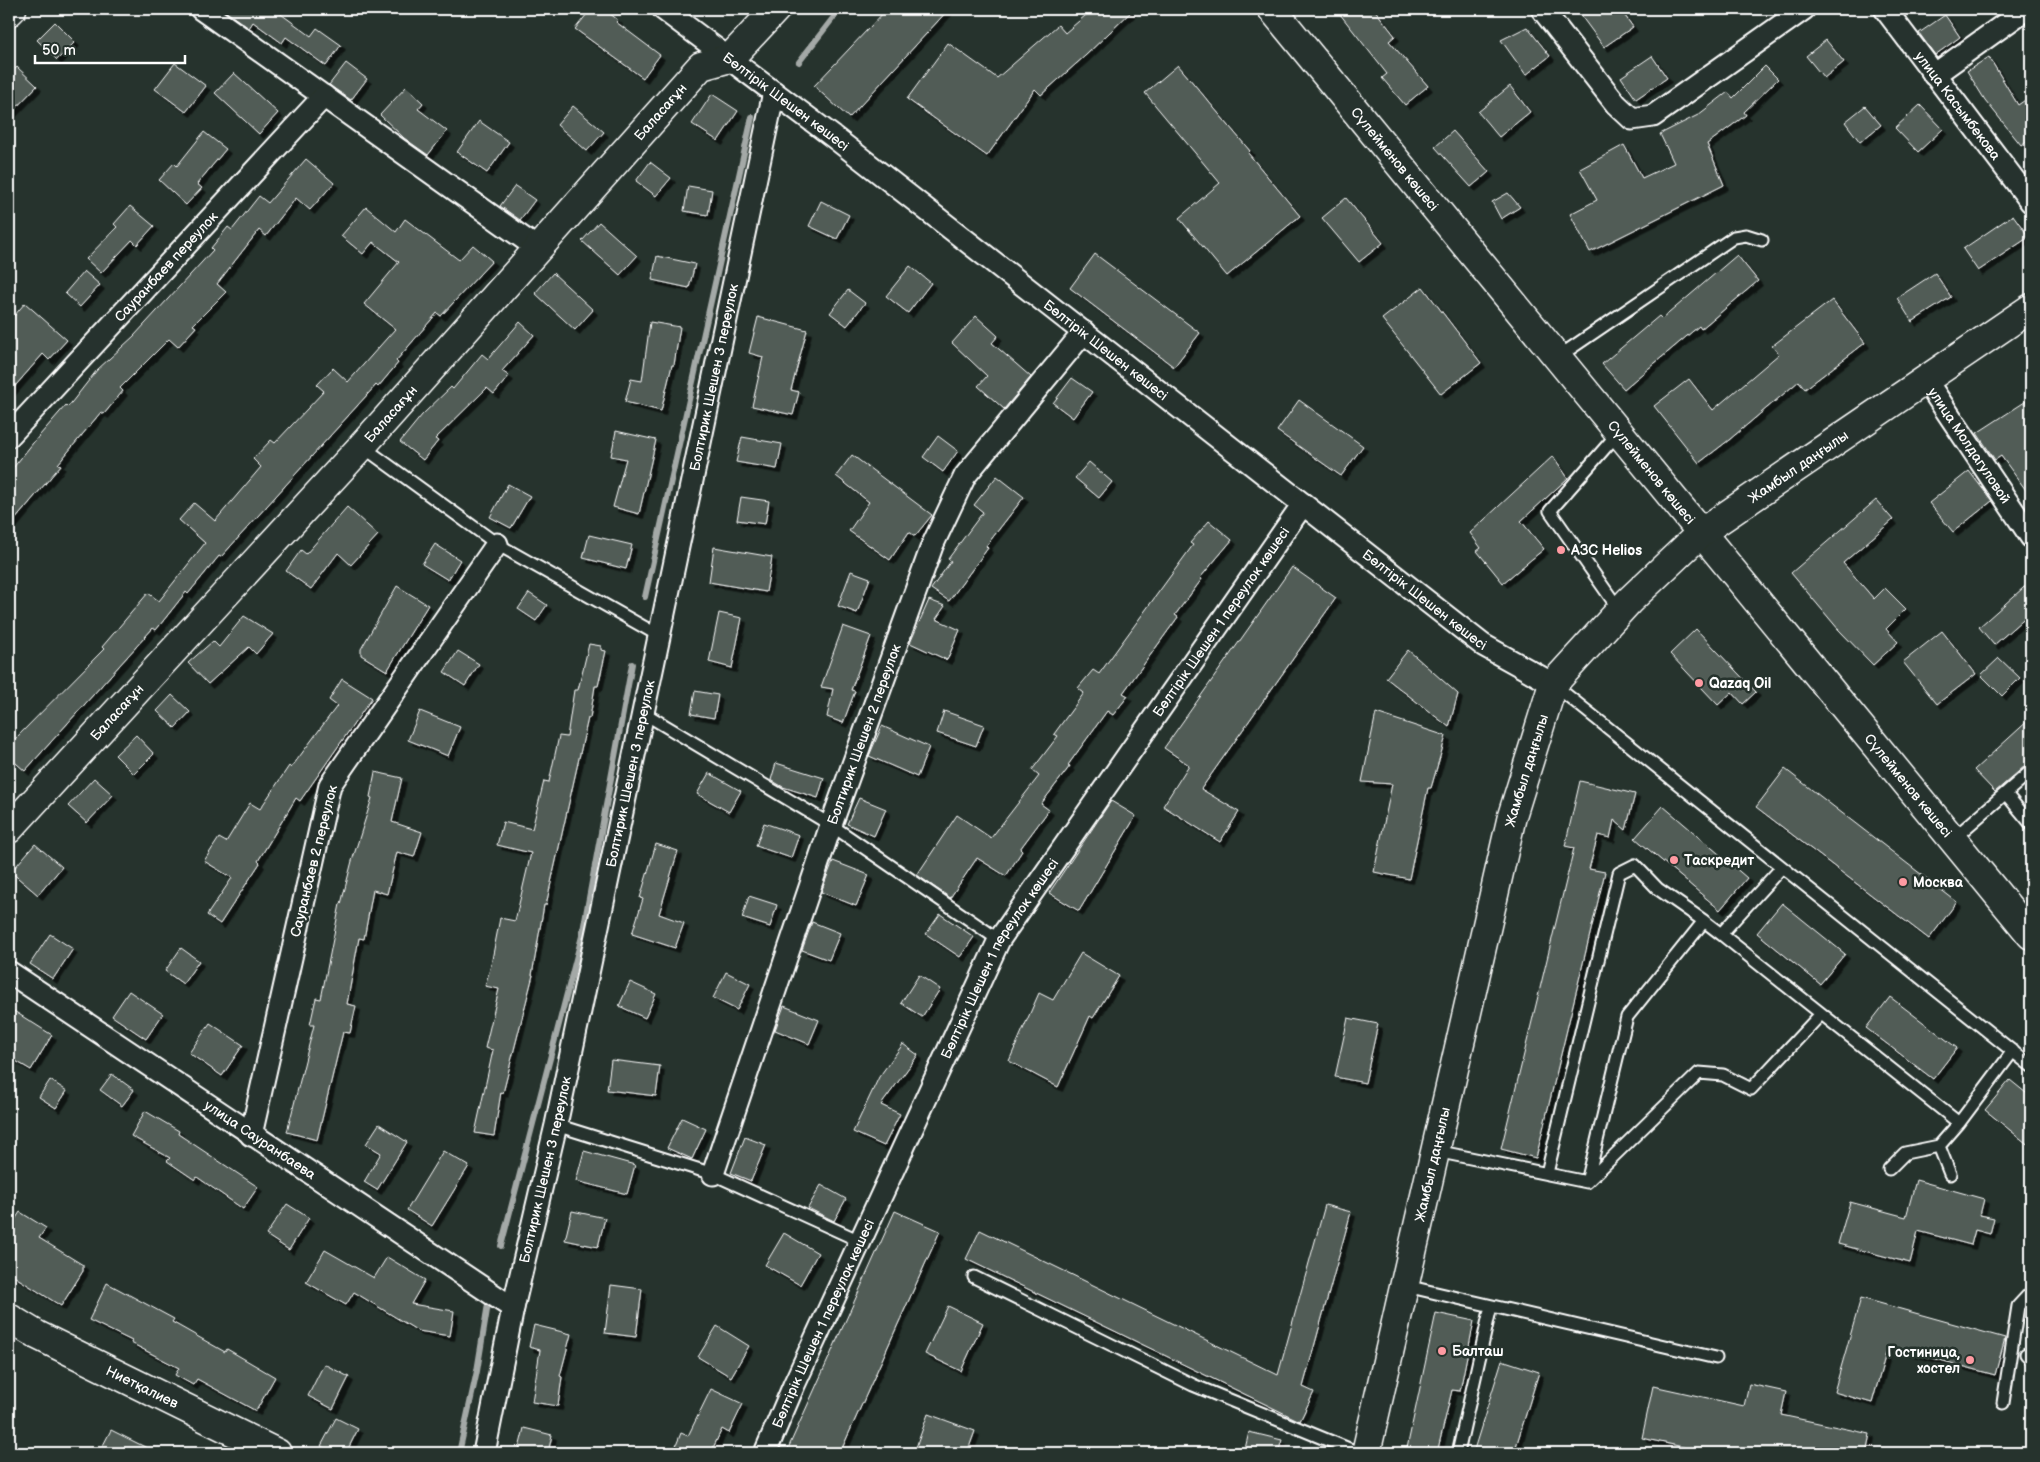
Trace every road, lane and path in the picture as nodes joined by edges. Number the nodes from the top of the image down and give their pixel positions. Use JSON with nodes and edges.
{"nodes":[{"id":1,"x":12,"y":9,"type":"edge"},
{"id":2,"x":201,"y":9,"type":"edge"},
{"id":3,"x":663,"y":9,"type":"edge"},
{"id":4,"x":776,"y":9,"type":"edge"},
{"id":5,"x":1272,"y":9,"type":"edge"},
{"id":6,"x":1542,"y":9,"type":"edge"},
{"id":7,"x":1804,"y":9,"type":"edge"},
{"id":8,"x":1885,"y":9,"type":"edge"},
{"id":9,"x":2026,"y":9,"type":"edge"},
{"id":10,"x":9,"y":12,"type":"edge"},
{"id":11,"x":730,"y":58,"type":"junction"},
{"id":12,"x":1934,"y":75,"type":"junction"},
{"id":13,"x":774,"y":92,"type":"junction"},
{"id":14,"x":324,"y":96,"type":"junction"},
{"id":15,"x":2031,"y":202,"type":"edge"},
{"id":16,"x":1762,"y":240,"type":"dead end"},
{"id":17,"x":537,"y":248,"type":"junction"},
{"id":18,"x":2031,"y":308,"type":"edge"},
{"id":19,"x":1084,"y":332,"type":"junction"},
{"id":20,"x":1558,"y":357,"type":"junction"},
{"id":21,"x":1925,"y":379,"type":"junction"},
{"id":22,"x":1619,"y":432,"type":"junction"},
{"id":23,"x":9,"y":436,"type":"edge"},
{"id":24,"x":362,"y":446,"type":"junction"},
{"id":25,"x":1303,"y":504,"type":"junction"},
{"id":26,"x":1702,"y":532,"type":"junction"},
{"id":27,"x":2031,"y":537,"type":"edge"},
{"id":28,"x":497,"y":544,"type":"junction"},
{"id":29,"x":1620,"y":611,"type":"junction"},
{"id":30,"x":658,"y":635,"type":"junction"},
{"id":31,"x":1553,"y":684,"type":"junction"},
{"id":32,"x":642,"y":712,"type":"junction"},
{"id":33,"x":2031,"y":772,"type":"edge"},
{"id":34,"x":2006,"y":794,"type":"junction"},
{"id":35,"x":2031,"y":824,"type":"edge"},
{"id":36,"x":831,"y":825,"type":"junction"},
{"id":37,"x":9,"y":829,"type":"edge"},
{"id":38,"x":1953,"y":839,"type":"junction"},
{"id":39,"x":1782,"y":866,"type":"junction"},
{"id":40,"x":1704,"y":921,"type":"junction"},
{"id":41,"x":1721,"y":934,"type":"junction"},
{"id":42,"x":2031,"y":935,"type":"edge"},
{"id":43,"x":999,"y":940,"type":"junction"},
{"id":44,"x":9,"y":972,"type":"edge"},
{"id":45,"x":1821,"y":1014,"type":"junction"},
{"id":46,"x":2012,"y":1050,"type":"junction"},
{"id":47,"x":2031,"y":1066,"type":"edge"},
{"id":48,"x":1959,"y":1123,"type":"junction"},
{"id":49,"x":556,"y":1125,"type":"junction"},
{"id":50,"x":251,"y":1135,"type":"junction"},
{"id":51,"x":1939,"y":1146,"type":"junction"},
{"id":52,"x":1436,"y":1151,"type":"junction"},
{"id":53,"x":1889,"y":1169,"type":"dead end"},
{"id":54,"x":1547,"y":1173,"type":"junction"},
{"id":55,"x":713,"y":1174,"type":"junction"},
{"id":56,"x":1950,"y":1174,"type":"dead end"},
{"id":57,"x":1587,"y":1182,"type":"junction"},
{"id":58,"x":860,"y":1241,"type":"junction"},
{"id":59,"x":974,"y":1277,"type":"dead end"},
{"id":60,"x":1406,"y":1286,"type":"junction"},
{"id":61,"x":2031,"y":1292,"type":"edge"},
{"id":62,"x":1491,"y":1306,"type":"junction"},
{"id":63,"x":513,"y":1308,"type":"junction"},
{"id":64,"x":9,"y":1318,"type":"edge"},
{"id":65,"x":1716,"y":1358,"type":"dead end"},
{"id":66,"x":2003,"y":1403,"type":"dead end"},
{"id":67,"x":277,"y":1453,"type":"edge"},
{"id":68,"x":484,"y":1453,"type":"edge"},
{"id":69,"x":765,"y":1453,"type":"edge"},
{"id":70,"x":1359,"y":1453,"type":"edge"},
{"id":71,"x":1366,"y":1453,"type":"edge"},
{"id":72,"x":1458,"y":1453,"type":"edge"}],
"edges":[{"from":1,"to":10,"type":"main road"},
{"from":2,"to":14,"type":"street"},
{"from":3,"to":11,"type":"street","name":"Бөлтірік Шешен көшесі"},
{"from":4,"to":11,"type":"main road"},
{"from":5,"to":20,"type":"main road","name":"Сүлейменов көшесі"},
{"from":6,"to":7,"type":"street"},
{"from":8,"to":12,"type":"street","name":"улица Касымбекова"},
{"from":9,"to":12,"type":"street"},
{"from":11,"to":13,"type":"street","name":"Бөлтірік Шешен көшесі"},
{"from":11,"to":17,"type":"main road","name":"Баласағұн"},
{"from":12,"to":15,"type":"street","name":"улица Касымбекова"},
{"from":13,"to":19,"type":"street","name":"Бөлтірік Шешен көшесі"},
{"from":13,"to":30,"type":"street","name":"Болтирик Шешен 3 переулок"},
{"from":14,"to":17,"type":"street"},
{"from":14,"to":23,"type":"street","name":"Сауранбаев переулок"},
{"from":16,"to":20,"type":"lane"},
{"from":17,"to":24,"type":"main road","name":"Баласағұн"},
{"from":18,"to":21,"type":"main road","name":"Жамбыл даңғылы"},
{"from":19,"to":25,"type":"street","name":"Бөлтірік Шешен көшесі"},
{"from":19,"to":36,"type":"street","name":"Болтирик Шешен 2 переулок"},
{"from":20,"to":22,"type":"main road","name":"Сүлейменов көшесі"},
{"from":21,"to":26,"type":"main road","name":"Жамбыл даңғылы"},
{"from":21,"to":27,"type":"street","name":"улица Молдагуловой"},
{"from":22,"to":26,"type":"main road","name":"Сүлейменов көшесі"},
{"from":22,"to":29,"type":"lane"},
{"from":24,"to":28,"type":"lane"},
{"from":24,"to":37,"type":"main road","name":"Баласағұн"},
{"from":25,"to":31,"type":"street","name":"Бөлтірік Шешен көшесі"},
{"from":25,"to":43,"type":"street","name":"Бөлтірік Шешен 1 переулок көшесі"},
{"from":26,"to":29,"type":"main road","name":"Жамбыл даңғылы"},
{"from":26,"to":38,"type":"main road","name":"Сүлейменов көшесі"},
{"from":28,"to":30,"type":"lane"},
{"from":28,"to":50,"type":"street","name":"Сауранбаев 2 переулок"},
{"from":29,"to":31,"type":"main road","name":"Жамбыл даңғылы"},
{"from":30,"to":32,"type":"street","name":"Болтирик Шешен 3 переулок"},
{"from":31,"to":39,"type":"lane"},
{"from":31,"to":52,"type":"main road","name":"Жамбыл даңғылы"},
{"from":32,"to":36,"type":"lane"},
{"from":32,"to":49,"type":"street","name":"Болтирик Шешен 3 переулок"},
{"from":33,"to":34,"type":"lane"},
{"from":34,"to":35,"type":"lane"},
{"from":34,"to":38,"type":"lane"},
{"from":36,"to":43,"type":"lane"},
{"from":36,"to":55,"type":"street","name":"Болтирик Шешен 2 переулок"},
{"from":38,"to":42,"type":"main road","name":"Сүлейменов көшесі"},
{"from":39,"to":41,"type":"lane"},
{"from":39,"to":46,"type":"lane"},
{"from":40,"to":41,"type":"lane"},
{"from":40,"to":54,"type":"lane"},
{"from":40,"to":57,"type":"lane"},
{"from":41,"to":45,"type":"lane"},
{"from":43,"to":58,"type":"street","name":"Бөлтірік Шешен 1 переулок көшесі"},
{"from":44,"to":50,"type":"street","name":"улица Сауранбаева"},
{"from":45,"to":48,"type":"lane"},
{"from":45,"to":57,"type":"lane"},
{"from":46,"to":47,"type":"lane"},
{"from":46,"to":48,"type":"lane"},
{"from":48,"to":51,"type":"lane"},
{"from":49,"to":55,"type":"lane"},
{"from":49,"to":63,"type":"street","name":"Болтирик Шешен 3 переулок"},
{"from":50,"to":63,"type":"street","name":"улица Сауранбаева"},
{"from":51,"to":53,"type":"lane"},
{"from":51,"to":56,"type":"lane"},
{"from":52,"to":54,"type":"lane"},
{"from":52,"to":60,"type":"main road","name":"Жамбыл даңғылы"},
{"from":54,"to":57,"type":"lane"},
{"from":55,"to":58,"type":"lane"},
{"from":58,"to":69,"type":"street","name":"Бөлтірік Шешен 1 переулок көшесі"},
{"from":59,"to":70,"type":"lane"},
{"from":60,"to":62,"type":"lane"},
{"from":60,"to":71,"type":"main road","name":"Жамбыл даңғылы"},
{"from":61,"to":66,"type":"lane"},
{"from":62,"to":65,"type":"lane"},
{"from":62,"to":72,"type":"lane"},
{"from":63,"to":68,"type":"street","name":"Болтирик Шешен 3 переулок"},
{"from":64,"to":67,"type":"main road","name":"Ниетқалиев"}]}
